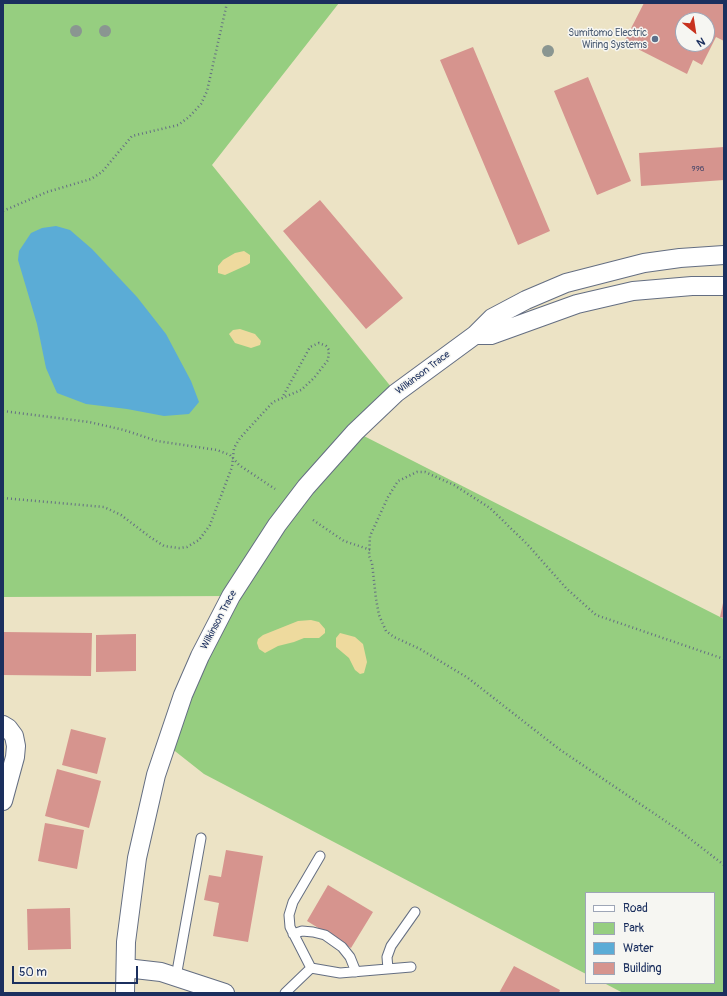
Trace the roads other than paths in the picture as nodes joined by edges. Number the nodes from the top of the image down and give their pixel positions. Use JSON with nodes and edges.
{"nodes":[{"id":1,"x":724,"y":255,"type":"edge"},
{"id":2,"x":724,"y":286,"type":"edge"},
{"id":3,"x":475,"y":335,"type":"junction"},
{"id":4,"x":3,"y":725,"type":"edge"},
{"id":5,"x":3,"y":801,"type":"edge"},
{"id":6,"x":201,"y":838,"type":"dead end"},
{"id":7,"x":320,"y":856,"type":"dead end"},
{"id":8,"x":415,"y":912,"type":"dead end"},
{"id":9,"x":293,"y":934,"type":"junction"},
{"id":10,"x":411,"y":967,"type":"dead end"},
{"id":11,"x":126,"y":968,"type":"junction"},
{"id":12,"x":311,"y":968,"type":"junction"},
{"id":13,"x":388,"y":969,"type":"junction"},
{"id":14,"x":356,"y":972,"type":"junction"},
{"id":15,"x":176,"y":977,"type":"junction"},
{"id":16,"x":125,"y":993,"type":"edge"},
{"id":17,"x":226,"y":993,"type":"edge"},
{"id":18,"x":285,"y":993,"type":"edge"}],
"edges":[{"from":1,"to":3,"type":"street","name":"Wilkinson Trace"},
{"from":2,"to":3,"type":"street"},
{"from":3,"to":11,"type":"street","name":"Wilkinson Trace"},
{"from":4,"to":5,"type":"street"},
{"from":6,"to":15,"type":"lane"},
{"from":7,"to":9,"type":"lane"},
{"from":8,"to":13,"type":"lane"},
{"from":9,"to":12,"type":"lane"},
{"from":9,"to":14,"type":"lane"},
{"from":10,"to":13,"type":"lane"},
{"from":11,"to":15,"type":"street"},
{"from":11,"to":16,"type":"street","name":"Wilkinson Trace"},
{"from":12,"to":14,"type":"lane"},
{"from":12,"to":18,"type":"lane"},
{"from":13,"to":14,"type":"lane"},
{"from":15,"to":17,"type":"street"}]}
